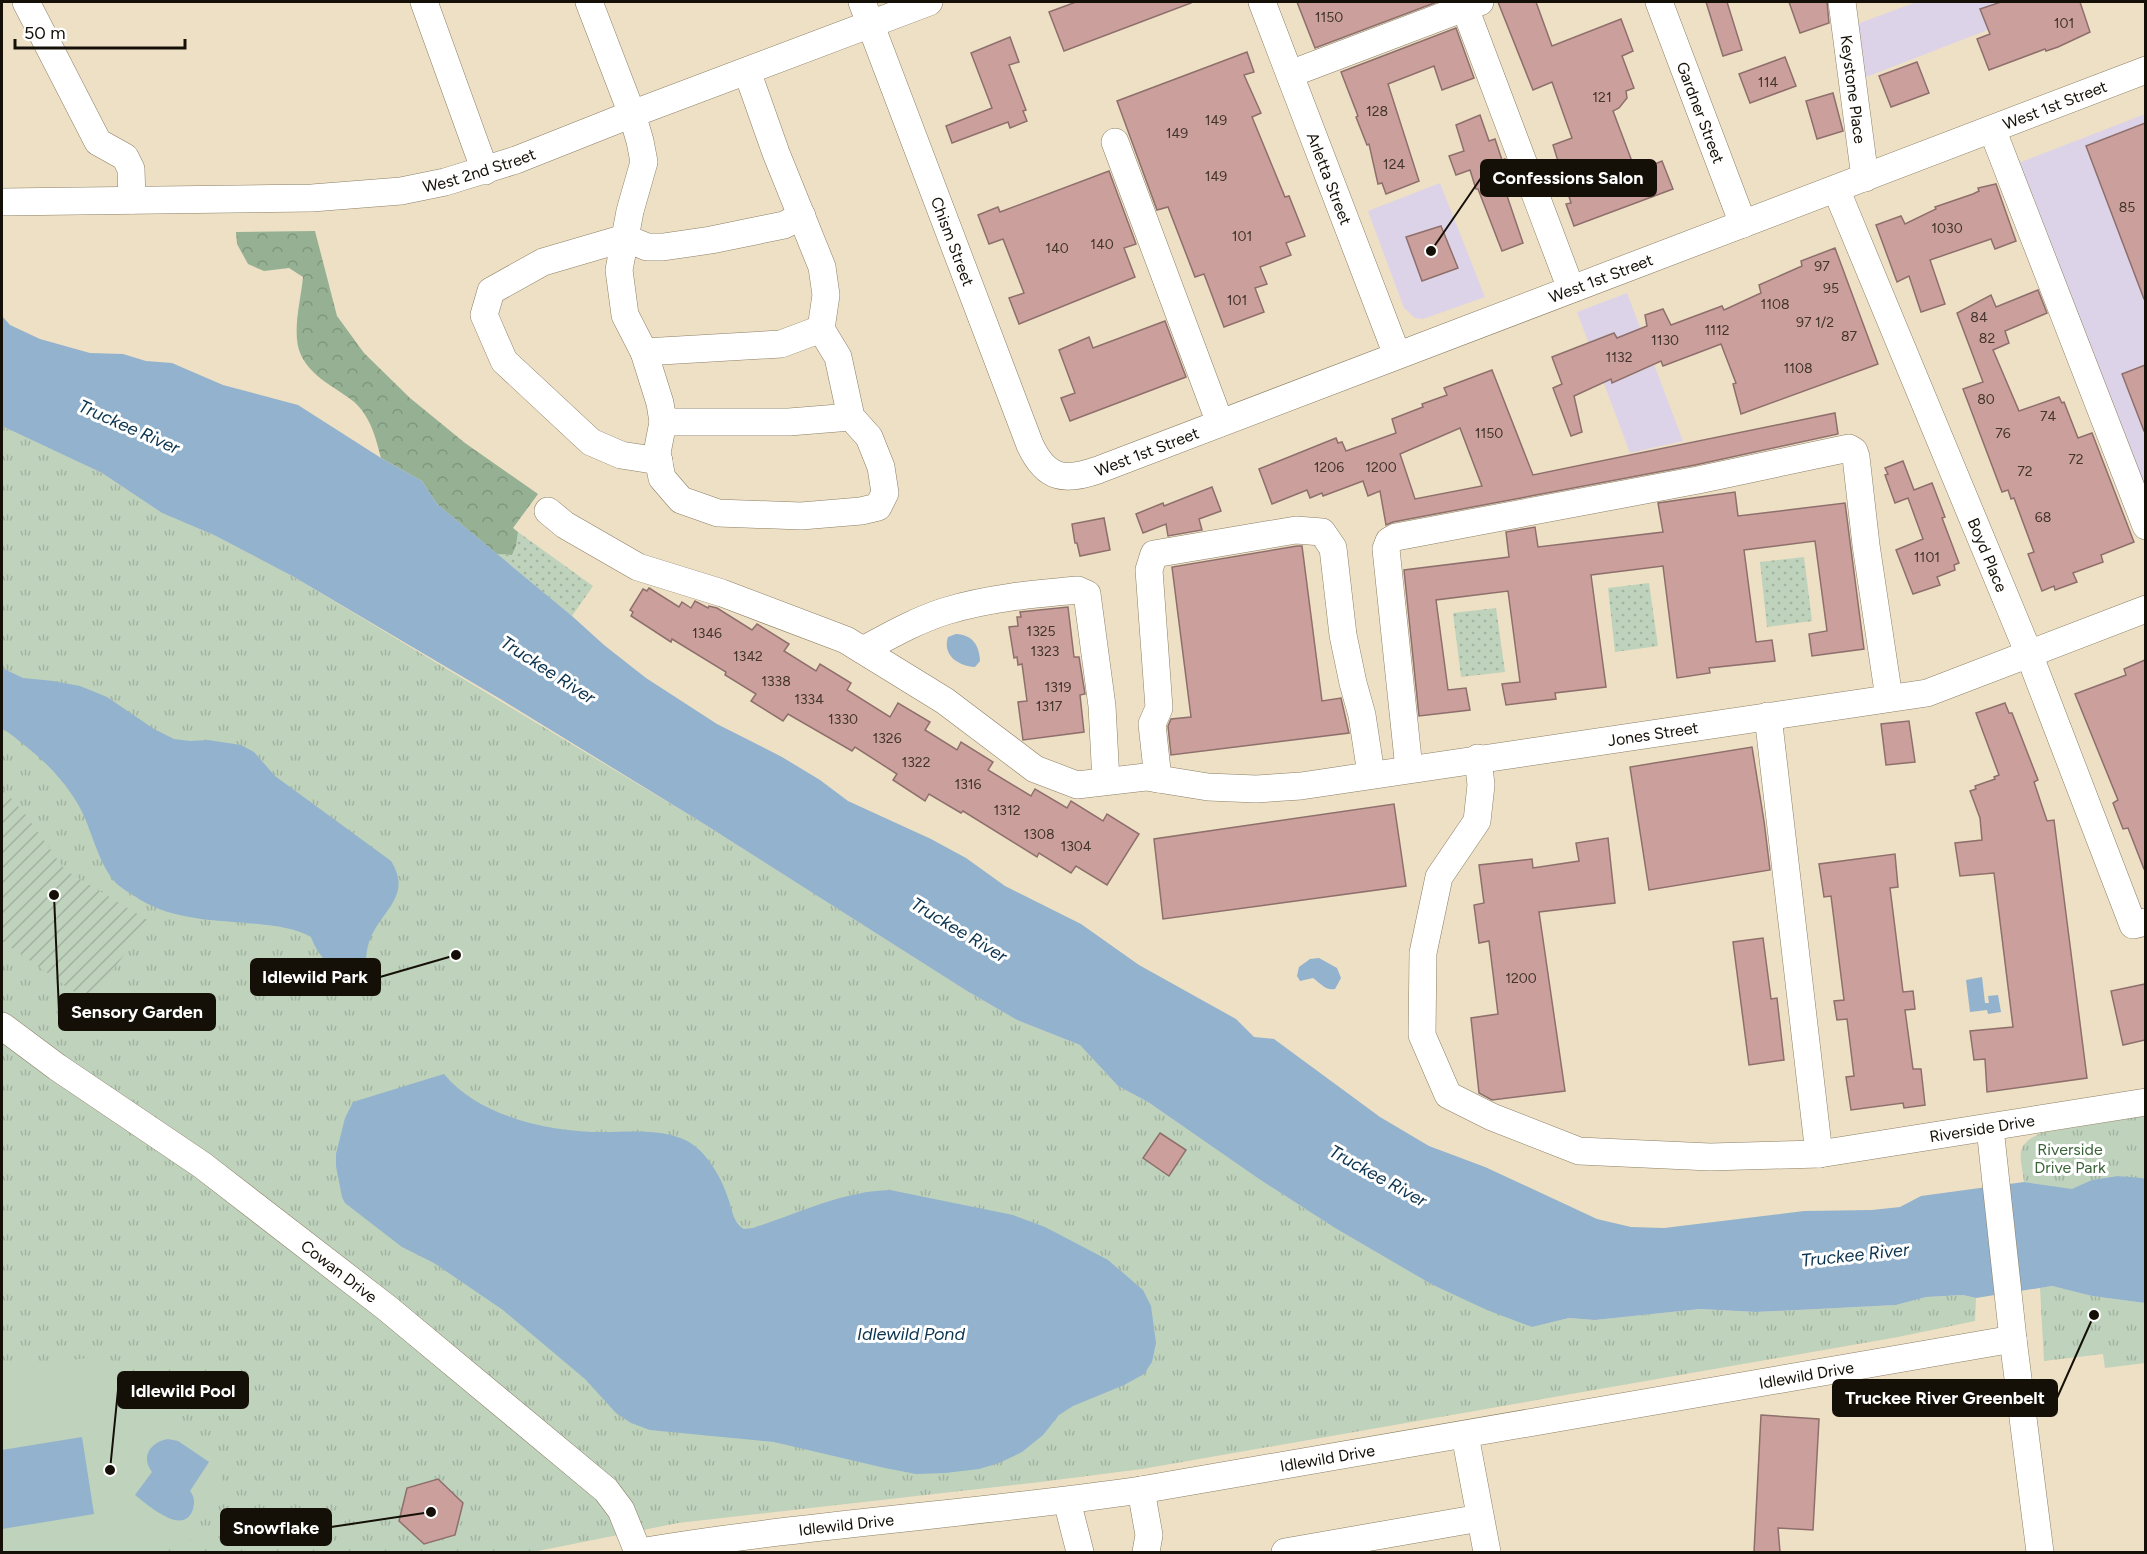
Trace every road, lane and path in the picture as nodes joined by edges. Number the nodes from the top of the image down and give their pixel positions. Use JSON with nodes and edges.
{"nodes":[{"id":1,"x":26,"y":2,"type":"edge"},
{"id":2,"x":424,"y":2,"type":"edge"},
{"id":3,"x":589,"y":2,"type":"edge"},
{"id":4,"x":928,"y":2,"type":"edge"},
{"id":5,"x":1262,"y":2,"type":"edge"},
{"id":6,"x":1659,"y":2,"type":"edge"},
{"id":7,"x":1842,"y":2,"type":"edge"},
{"id":8,"x":1473,"y":5,"type":"edge"},
{"id":9,"x":866,"y":13,"type":"edge"},
{"id":10,"x":2145,"y":70,"type":"edge"},
{"id":11,"x":747,"y":71,"type":"junction"},
{"id":12,"x":1290,"y":74,"type":"junction"},
{"id":13,"x":632,"y":114,"type":"junction"},
{"id":14,"x":1992,"y":129,"type":"junction"},
{"id":15,"x":1115,"y":142,"type":"dead end"},
{"id":16,"x":485,"y":171,"type":"junction"},
{"id":17,"x":1865,"y":178,"type":"junction"},
{"id":18,"x":1836,"y":189,"type":"junction"},
{"id":19,"x":132,"y":200,"type":"junction"},
{"id":20,"x":2,"y":202,"type":"edge"},
{"id":21,"x":802,"y":216,"type":"junction"},
{"id":22,"x":1743,"y":224,"type":"junction"},
{"id":23,"x":625,"y":238,"type":"junction"},
{"id":24,"x":1571,"y":289,"type":"junction"},
{"id":25,"x":821,"y":329,"type":"junction"},
{"id":26,"x":644,"y":352,"type":"junction"},
{"id":27,"x":1397,"y":355,"type":"junction"},
{"id":28,"x":851,"y":417,"type":"junction"},
{"id":29,"x":663,"y":422,"type":"junction"},
{"id":30,"x":1220,"y":423,"type":"junction"},
{"id":31,"x":659,"y":461,"type":"junction"},
{"id":32,"x":1053,"y":475,"type":"joint"},
{"id":33,"x":548,"y":511,"type":"dead end"},
{"id":34,"x":2145,"y":526,"type":"edge"},
{"id":35,"x":2145,"y":609,"type":"edge"},
{"id":36,"x":862,"y":650,"type":"junction"},
{"id":37,"x":2029,"y":654,"type":"junction"},
{"id":38,"x":1889,"y":698,"type":"junction"},
{"id":39,"x":1768,"y":716,"type":"junction"},
{"id":40,"x":1478,"y":758,"type":"junction"},
{"id":41,"x":1409,"y":769,"type":"junction"},
{"id":42,"x":1371,"y":774,"type":"junction"},
{"id":43,"x":1152,"y":778,"type":"junction"},
{"id":44,"x":1106,"y":782,"type":"junction"},
{"id":45,"x":2139,"y":924,"type":"edge"},
{"id":46,"x":2,"y":1026,"type":"edge"},
{"id":47,"x":2145,"y":1102,"type":"edge"},
{"id":48,"x":1991,"y":1141,"type":"junction"},
{"id":49,"x":1819,"y":1154,"type":"junction"},
{"id":50,"x":2012,"y":1329,"type":"junction"},
{"id":51,"x":1465,"y":1435,"type":"junction"},
{"id":52,"x":1141,"y":1490,"type":"junction"},
{"id":53,"x":1067,"y":1501,"type":"junction"},
{"id":54,"x":1480,"y":1518,"type":"junction"},
{"id":55,"x":639,"y":1552,"type":"edge"},
{"id":56,"x":1080,"y":1552,"type":"edge"},
{"id":57,"x":1146,"y":1552,"type":"edge"},
{"id":58,"x":1285,"y":1552,"type":"edge"},
{"id":59,"x":1487,"y":1552,"type":"edge"},
{"id":60,"x":2040,"y":1552,"type":"edge"}],
"edges":[{"from":1,"to":19,"type":"street"},
{"from":2,"to":16,"type":"street"},
{"from":3,"to":13,"type":"street"},
{"from":4,"to":9,"type":"street","name":"West 2nd Street"},
{"from":5,"to":12,"type":"street","name":"Arletta Street"},
{"from":6,"to":22,"type":"street","name":"Gardner Street"},
{"from":7,"to":17,"type":"street","name":"Keystone Place"},
{"from":8,"to":12,"type":"street"},
{"from":8,"to":24,"type":"street"},
{"from":9,"to":11,"type":"street","name":"West 2nd Street"},
{"from":9,"to":32,"type":"street","name":"Chism Street"},
{"from":10,"to":14,"type":"street","name":"West 1st Street"},
{"from":11,"to":13,"type":"street","name":"West 2nd Street"},
{"from":11,"to":21,"type":"street"},
{"from":12,"to":27,"type":"street","name":"Arletta Street"},
{"from":13,"to":16,"type":"street","name":"West 2nd Street"},
{"from":13,"to":23,"type":"street"},
{"from":14,"to":17,"type":"street","name":"West 1st Street"},
{"from":14,"to":34,"type":"street"},
{"from":15,"to":30,"type":"street"},
{"from":16,"to":19,"type":"street","name":"West 2nd Street"},
{"from":17,"to":18,"type":"street","name":"West 1st Street"},
{"from":18,"to":22,"type":"street","name":"West 1st Street"},
{"from":18,"to":37,"type":"street","name":"Boyd Place"},
{"from":19,"to":20,"type":"street","name":"West 2nd Street"},
{"from":21,"to":23,"type":"street"},
{"from":21,"to":25,"type":"street"},
{"from":22,"to":24,"type":"street","name":"West 1st Street"},
{"from":23,"to":26,"type":"street"},
{"from":23,"to":31,"type":"street"},
{"from":24,"to":27,"type":"street","name":"West 1st Street"},
{"from":25,"to":26,"type":"street"},
{"from":25,"to":28,"type":"street"},
{"from":26,"to":29,"type":"street"},
{"from":27,"to":30,"type":"street","name":"West 1st Street"},
{"from":28,"to":29,"type":"street"},
{"from":28,"to":31,"type":"street"},
{"from":29,"to":31,"type":"street"},
{"from":30,"to":32,"type":"street","name":"West 1st Street"},
{"from":33,"to":36,"type":"street","name":"Jones Street"},
{"from":35,"to":37,"type":"street","name":"Jones Street"},
{"from":36,"to":44,"type":"street","name":"Jones Street"},
{"from":36,"to":44,"type":"street"},
{"from":37,"to":38,"type":"street","name":"Jones Street"},
{"from":37,"to":45,"type":"street","name":"Boyd Place"},
{"from":38,"to":39,"type":"street","name":"Jones Street"},
{"from":38,"to":41,"type":"street"},
{"from":39,"to":40,"type":"street","name":"Jones Street"},
{"from":39,"to":49,"type":"street"},
{"from":40,"to":41,"type":"street","name":"Jones Street"},
{"from":40,"to":49,"type":"street","name":"Riverside Drive"},
{"from":41,"to":42,"type":"street","name":"Jones Street"},
{"from":42,"to":43,"type":"street","name":"Jones Street"},
{"from":42,"to":43,"type":"street"},
{"from":43,"to":44,"type":"street","name":"Jones Street"},
{"from":46,"to":55,"type":"street","name":"Cowan Drive"},
{"from":47,"to":48,"type":"street","name":"Riverside Drive"},
{"from":48,"to":49,"type":"street","name":"Riverside Drive"},
{"from":48,"to":50,"type":"street"},
{"from":50,"to":51,"type":"street","name":"Idlewild Drive"},
{"from":50,"to":60,"type":"street"},
{"from":51,"to":52,"type":"street","name":"Idlewild Drive"},
{"from":51,"to":54,"type":"street"},
{"from":52,"to":53,"type":"street","name":"Idlewild Drive"},
{"from":52,"to":57,"type":"street"},
{"from":53,"to":55,"type":"street","name":"Idlewild Drive"},
{"from":53,"to":56,"type":"street"},
{"from":54,"to":58,"type":"street"},
{"from":54,"to":59,"type":"street"}]}
